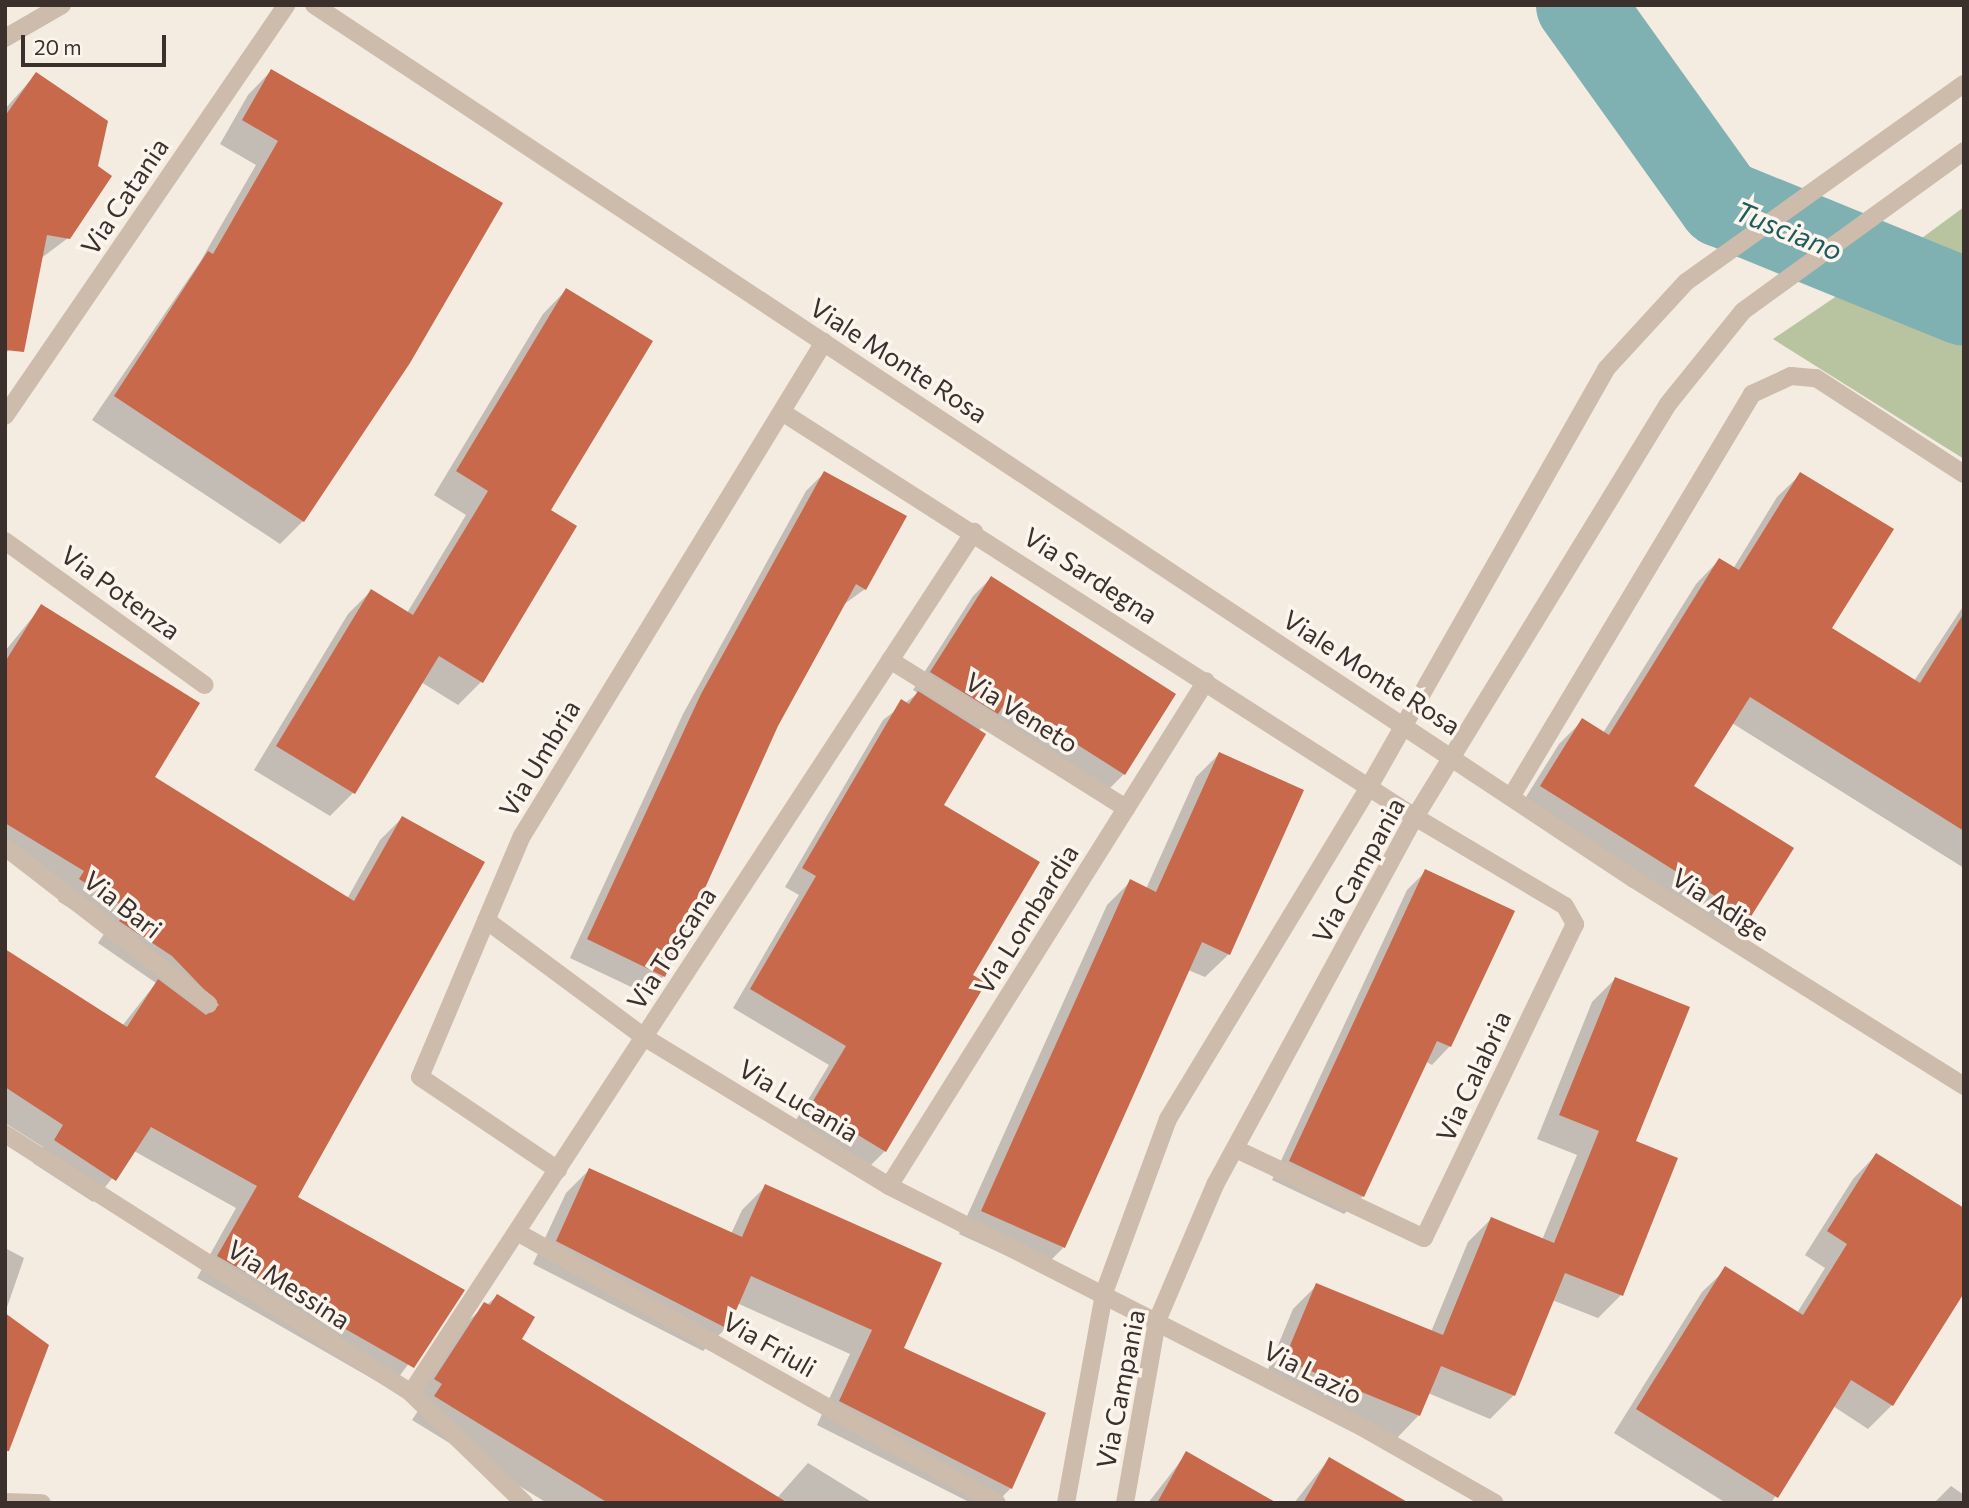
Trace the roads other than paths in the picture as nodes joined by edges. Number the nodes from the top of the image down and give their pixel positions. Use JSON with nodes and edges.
{"nodes":[{"id":1,"x":62,"y":5,"type":"edge"},
{"id":2,"x":314,"y":5,"type":"edge"},
{"id":3,"x":281,"y":7,"type":"edge"},
{"id":4,"x":5,"y":38,"type":"edge"},
{"id":5,"x":1964,"y":84,"type":"edge"},
{"id":6,"x":1964,"y":151,"type":"edge"},
{"id":7,"x":824,"y":342,"type":"junction"},
{"id":8,"x":782,"y":412,"type":"junction"},
{"id":9,"x":5,"y":416,"type":"edge"},
{"id":10,"x":1964,"y":474,"type":"edge"},
{"id":11,"x":974,"y":532,"type":"junction"},
{"id":12,"x":5,"y":541,"type":"edge"},
{"id":13,"x":890,"y":660,"type":"junction"},
{"id":14,"x":1206,"y":681,"type":"junction"},
{"id":15,"x":205,"y":685,"type":"dead end"},
{"id":16,"x":1403,"y":725,"type":"junction"},
{"id":17,"x":1455,"y":758,"type":"junction"},
{"id":18,"x":1370,"y":785,"type":"junction"},
{"id":19,"x":1511,"y":797,"type":"junction"},
{"id":20,"x":1126,"y":808,"type":"junction"},
{"id":21,"x":1415,"y":817,"type":"junction"},
{"id":22,"x":5,"y":847,"type":"edge"},
{"id":23,"x":486,"y":920,"type":"junction"},
{"id":24,"x":208,"y":1003,"type":"dead end"},
{"id":25,"x":644,"y":1037,"type":"junction"},
{"id":26,"x":1964,"y":1086,"type":"edge"},
{"id":27,"x":5,"y":1134,"type":"edge"},
{"id":28,"x":1236,"y":1149,"type":"junction"},
{"id":29,"x":558,"y":1170,"type":"junction"},
{"id":30,"x":889,"y":1186,"type":"junction"},
{"id":31,"x":517,"y":1231,"type":"junction"},
{"id":32,"x":1104,"y":1293,"type":"junction"},
{"id":33,"x":1157,"y":1321,"type":"junction"},
{"id":34,"x":411,"y":1393,"type":"junction"},
{"id":35,"x":5,"y":1502,"type":"edge"},
{"id":36,"x":42,"y":1503,"type":"edge"},
{"id":37,"x":524,"y":1503,"type":"edge"},
{"id":38,"x":997,"y":1503,"type":"edge"},
{"id":39,"x":1066,"y":1503,"type":"edge"},
{"id":40,"x":1125,"y":1503,"type":"edge"},
{"id":41,"x":1495,"y":1503,"type":"edge"}],
"edges":[{"from":1,"to":4,"type":"street"},
{"from":2,"to":7,"type":"street","name":"Viale Monte Rosa"},
{"from":3,"to":9,"type":"street","name":"Via Catania"},
{"from":5,"to":16,"type":"street","name":"Via Campania"},
{"from":6,"to":17,"type":"street","name":"Via Campania"},
{"from":7,"to":8,"type":"street","name":"Via Umbria"},
{"from":7,"to":16,"type":"street","name":"Viale Monte Rosa"},
{"from":8,"to":11,"type":"street","name":"Via Sardegna"},
{"from":8,"to":23,"type":"street","name":"Via Umbria"},
{"from":10,"to":19,"type":"street"},
{"from":11,"to":13,"type":"street","name":"Via Toscana"},
{"from":11,"to":14,"type":"street","name":"Via Sardegna"},
{"from":12,"to":15,"type":"street","name":"Via Potenza"},
{"from":13,"to":20,"type":"street","name":"Via Veneto"},
{"from":13,"to":25,"type":"street","name":"Via Toscana"},
{"from":14,"to":18,"type":"street","name":"Via Sardegna"},
{"from":14,"to":20,"type":"street","name":"Via Lombardia"},
{"from":16,"to":17,"type":"street","name":"Viale Monte Rosa"},
{"from":16,"to":18,"type":"street","name":"Via Campania"},
{"from":17,"to":19,"type":"street","name":"Via Adige"},
{"from":17,"to":21,"type":"street","name":"Via Campania"},
{"from":18,"to":21,"type":"street","name":"Via Sardegna"},
{"from":18,"to":32,"type":"street","name":"Via Campania"},
{"from":19,"to":26,"type":"street","name":"Via Adige"},
{"from":20,"to":30,"type":"street","name":"Via Lombardia"},
{"from":21,"to":28,"type":"street","name":"Via Campania"},
{"from":21,"to":28,"type":"street","name":"Via Calabria"},
{"from":22,"to":24,"type":"street","name":"Via Bari"},
{"from":23,"to":25,"type":"street","name":"Via Lucania"},
{"from":23,"to":29,"type":"street","name":"Via Umbria"},
{"from":25,"to":29,"type":"street","name":"Via Toscana"},
{"from":25,"to":30,"type":"street","name":"Via Lucania"},
{"from":27,"to":34,"type":"street","name":"Via Messina"},
{"from":28,"to":33,"type":"street","name":"Via Campania"},
{"from":29,"to":31,"type":"street","name":"Via Toscana"},
{"from":30,"to":32,"type":"street","name":"Via Lucania"},
{"from":31,"to":34,"type":"street","name":"Via Toscana"},
{"from":31,"to":38,"type":"street","name":"Via Friuli"},
{"from":32,"to":33,"type":"street","name":"Via Lazio"},
{"from":32,"to":39,"type":"street","name":"Via Campania"},
{"from":33,"to":40,"type":"street","name":"Via Campania"},
{"from":33,"to":41,"type":"street","name":"Via Lazio"},
{"from":34,"to":37,"type":"street","name":"Via Messina"},
{"from":35,"to":36,"type":"street"}]}
